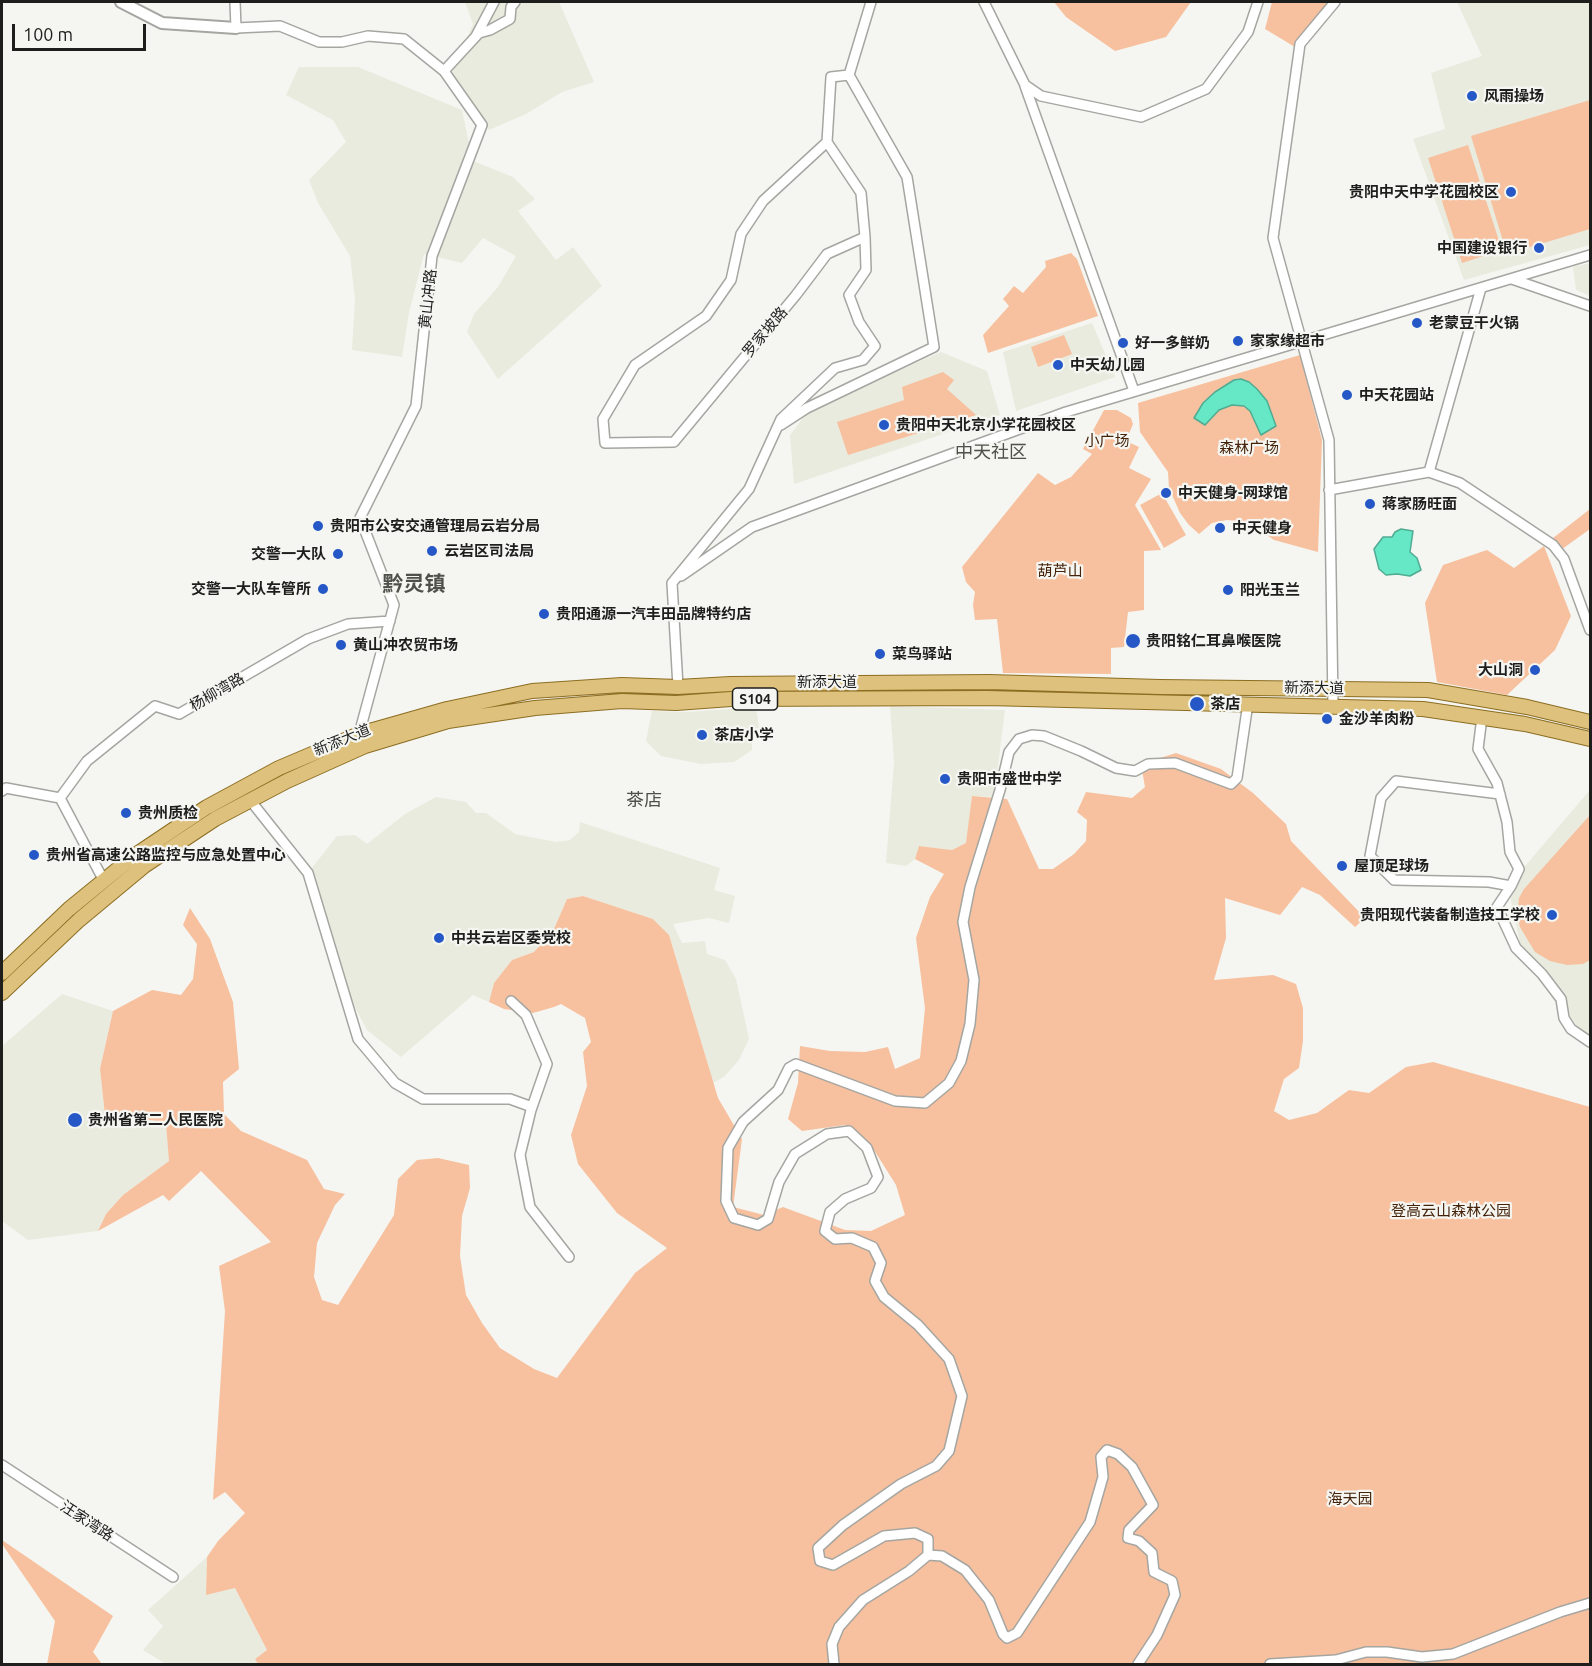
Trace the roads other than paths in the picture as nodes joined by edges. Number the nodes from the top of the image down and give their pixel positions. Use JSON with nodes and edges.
{"nodes":[{"id":1,"x":122,"y":2,"type":"edge"},
{"id":2,"x":235,"y":2,"type":"edge"},
{"id":3,"x":494,"y":2,"type":"edge"},
{"id":4,"x":515,"y":2,"type":"edge"},
{"id":5,"x":871,"y":2,"type":"edge"},
{"id":6,"x":984,"y":2,"type":"edge"},
{"id":7,"x":1258,"y":2,"type":"edge"},
{"id":8,"x":1335,"y":2,"type":"edge"},
{"id":9,"x":236,"y":28,"type":"junction"},
{"id":10,"x":478,"y":33,"type":"junction"},
{"id":11,"x":444,"y":71,"type":"junction"},
{"id":12,"x":849,"y":75,"type":"junction"},
{"id":13,"x":1025,"y":85,"type":"junction"},
{"id":14,"x":827,"y":142,"type":"junction"},
{"id":15,"x":865,"y":237,"type":"junction"},
{"id":16,"x":1590,"y":255,"type":"edge"},
{"id":17,"x":1512,"y":279,"type":"junction"},
{"id":18,"x":1480,"y":288,"type":"junction"},
{"id":19,"x":1590,"y":306,"type":"edge"},
{"id":20,"x":1301,"y":342,"type":"junction"},
{"id":21,"x":1134,"y":392,"type":"junction"},
{"id":22,"x":777,"y":428,"type":"junction"},
{"id":23,"x":1429,"y":472,"type":"junction"},
{"id":24,"x":1329,"y":490,"type":"junction"},
{"id":25,"x":672,"y":583,"type":"junction"},
{"id":26,"x":390,"y":621,"type":"junction"},
{"id":27,"x":1590,"y":630,"type":"edge"},
{"id":28,"x":678,"y":687,"type":"junction"},
{"id":29,"x":1332,"y":688,"type":"junction"},
{"id":30,"x":1248,"y":703,"type":"junction"},
{"id":31,"x":1333,"y":705,"type":"junction"},
{"id":32,"x":1482,"y":717,"type":"junction"},
{"id":33,"x":1590,"y":722,"type":"edge"},
{"id":34,"x":1590,"y":739,"type":"edge"},
{"id":35,"x":362,"y":740,"type":"junction"},
{"id":36,"x":2,"y":791,"type":"edge"},
{"id":37,"x":1500,"y":794,"type":"junction"},
{"id":38,"x":60,"y":798,"type":"junction"},
{"id":39,"x":250,"y":800,"type":"junction"},
{"id":40,"x":104,"y":881,"type":"junction"},
{"id":41,"x":1511,"y":886,"type":"junction"},
{"id":42,"x":2,"y":973,"type":"edge"},
{"id":43,"x":2,"y":993,"type":"edge"},
{"id":44,"x":511,"y":1001,"type":"dead end"},
{"id":45,"x":1590,"y":1042,"type":"edge"},
{"id":46,"x":532,"y":1107,"type":"junction"},
{"id":47,"x":569,"y":1257,"type":"dead end"},
{"id":48,"x":2,"y":1465,"type":"edge"},
{"id":49,"x":928,"y":1555,"type":"junction"},
{"id":50,"x":173,"y":1577,"type":"dead end"},
{"id":51,"x":1590,"y":1603,"type":"edge"},
{"id":52,"x":834,"y":1665,"type":"edge"},
{"id":53,"x":1138,"y":1665,"type":"edge"},
{"id":54,"x":1270,"y":1665,"type":"edge"}],
"edges":[{"from":1,"to":9,"type":"street"},
{"from":2,"to":9,"type":"street"},
{"from":3,"to":10,"type":"street"},
{"from":4,"to":10,"type":"street"},
{"from":5,"to":12,"type":"street"},
{"from":6,"to":13,"type":"street"},
{"from":7,"to":13,"type":"street"},
{"from":8,"to":20,"type":"street"},
{"from":9,"to":11,"type":"street","name":"黄山冲路"},
{"from":10,"to":11,"type":"street"},
{"from":11,"to":26,"type":"street","name":"黄山冲路"},
{"from":12,"to":14,"type":"street"},
{"from":12,"to":22,"type":"street"},
{"from":13,"to":21,"type":"street"},
{"from":14,"to":15,"type":"street"},
{"from":14,"to":15,"type":"street","name":"罗家坡路"},
{"from":15,"to":22,"type":"street"},
{"from":16,"to":17,"type":"street"},
{"from":17,"to":18,"type":"street"},
{"from":17,"to":19,"type":"street"},
{"from":18,"to":20,"type":"street"},
{"from":18,"to":23,"type":"street"},
{"from":20,"to":21,"type":"street"},
{"from":20,"to":24,"type":"street"},
{"from":21,"to":25,"type":"street"},
{"from":22,"to":25,"type":"street"},
{"from":23,"to":24,"type":"street"},
{"from":23,"to":27,"type":"street"},
{"from":24,"to":29,"type":"street"},
{"from":25,"to":28,"type":"street"},
{"from":26,"to":35,"type":"street","name":"黄山冲路"},
{"from":26,"to":38,"type":"street","name":"杨柳湾路"},
{"from":28,"to":29,"type":"main road","name":"新添大道","number":"S104"},
{"from":28,"to":35,"type":"main road","name":"新添大道","number":"S104"},
{"from":29,"to":31,"type":"street"},
{"from":29,"to":33,"type":"main road","name":"新添大道","number":"S104"},
{"from":30,"to":31,"type":"main road","name":"新添大道","number":"S104"},
{"from":30,"to":35,"type":"main road","name":"新添大道","number":"S104"},
{"from":30,"to":49,"type":"street"},
{"from":31,"to":32,"type":"main road","name":"新添大道","number":"S104"},
{"from":32,"to":34,"type":"main road","name":"新添大道","number":"S104"},
{"from":32,"to":37,"type":"street"},
{"from":35,"to":39,"type":"main road","name":"新添大道","number":"S104"},
{"from":35,"to":40,"type":"main road","name":"新添大道","number":"S104"},
{"from":36,"to":38,"type":"street"},
{"from":37,"to":41,"type":"street"},
{"from":37,"to":41,"type":"street"},
{"from":38,"to":40,"type":"street"},
{"from":39,"to":43,"type":"main road","name":"新添大道","number":"S104"},
{"from":39,"to":46,"type":"street"},
{"from":40,"to":42,"type":"main road","name":"新添大道","number":"S104"},
{"from":41,"to":45,"type":"street"},
{"from":44,"to":46,"type":"street"},
{"from":46,"to":47,"type":"street"},
{"from":48,"to":50,"type":"street","name":"汪家湾路"},
{"from":49,"to":52,"type":"street"},
{"from":49,"to":53,"type":"street"},
{"from":51,"to":54,"type":"street"}]}
